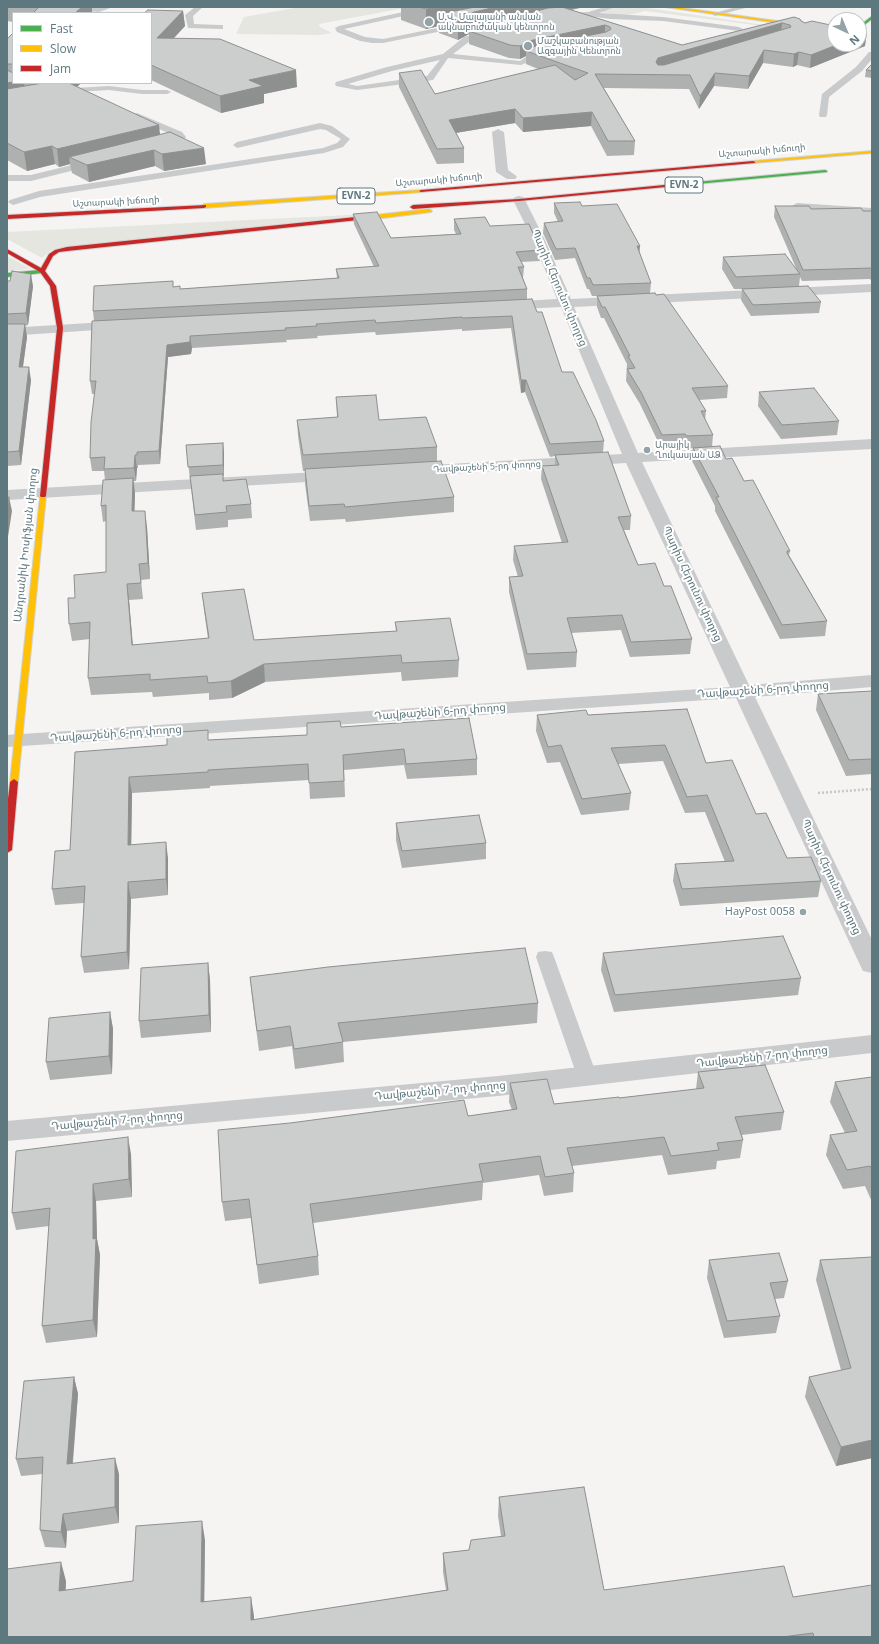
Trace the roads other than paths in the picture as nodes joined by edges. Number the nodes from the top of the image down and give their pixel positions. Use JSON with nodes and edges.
{"nodes":[{"id":1,"x":56,"y":7,"type":"edge"},
{"id":2,"x":109,"y":7,"type":"edge"},
{"id":3,"x":199,"y":7,"type":"edge"},
{"id":4,"x":436,"y":7,"type":"edge"},
{"id":5,"x":612,"y":7,"type":"edge"},
{"id":6,"x":667,"y":7,"type":"edge"},
{"id":7,"x":745,"y":7,"type":"edge"},
{"id":8,"x":589,"y":14,"type":"junction"},
{"id":9,"x":715,"y":14,"type":"junction"},
{"id":10,"x":554,"y":17,"type":"edge"},
{"id":11,"x":473,"y":23,"type":"edge"},
{"id":12,"x":220,"y":27,"type":"dead end"},
{"id":13,"x":817,"y":28,"type":"junction"},
{"id":14,"x":500,"y":29,"type":"edge"},
{"id":15,"x":739,"y":29,"type":"edge"},
{"id":16,"x":827,"y":29,"type":"edge"},
{"id":17,"x":804,"y":32,"type":"edge"},
{"id":18,"x":556,"y":50,"type":"edge"},
{"id":19,"x":872,"y":54,"type":"edge"},
{"id":20,"x":446,"y":56,"type":"junction"},
{"id":21,"x":75,"y":90,"type":"junction"},
{"id":22,"x":167,"y":92,"type":"edge"},
{"id":23,"x":52,"y":94,"type":"edge"},
{"id":24,"x":96,"y":99,"type":"edge"},
{"id":25,"x":125,"y":111,"type":"edge"},
{"id":26,"x":823,"y":115,"type":"dead end"},
{"id":27,"x":498,"y":132,"type":"edge"},
{"id":28,"x":237,"y":145,"type":"dead end"},
{"id":29,"x":154,"y":149,"type":"edge"},
{"id":30,"x":872,"y":152,"type":"edge"},
{"id":31,"x":100,"y":162,"type":"edge"},
{"id":32,"x":704,"y":166,"type":"junction"},
{"id":33,"x":834,"y":170,"type":"dead end"},
{"id":34,"x":511,"y":177,"type":"junction"},
{"id":35,"x":7,"y":178,"type":"edge"},
{"id":36,"x":519,"y":200,"type":"junction"},
{"id":37,"x":496,"y":201,"type":"junction"},
{"id":38,"x":10,"y":202,"type":"edge"},
{"id":39,"x":39,"y":205,"type":"dead end"},
{"id":40,"x":59,"y":205,"type":"dead end"},
{"id":41,"x":798,"y":206,"type":"edge"},
{"id":42,"x":872,"y":211,"type":"edge"},
{"id":43,"x":318,"y":214,"type":"dead end"},
{"id":44,"x":7,"y":217,"type":"edge"},
{"id":45,"x":7,"y":251,"type":"edge"},
{"id":46,"x":42,"y":272,"type":"junction"},
{"id":47,"x":7,"y":275,"type":"edge"},
{"id":48,"x":872,"y":288,"type":"edge"},
{"id":49,"x":565,"y":302,"type":"junction"},
{"id":50,"x":494,"y":306,"type":"edge"},
{"id":51,"x":139,"y":324,"type":"edge"},
{"id":52,"x":60,"y":328,"type":"junction"},
{"id":53,"x":7,"y":332,"type":"edge"},
{"id":54,"x":872,"y":444,"type":"edge"},
{"id":55,"x":632,"y":458,"type":"junction"},
{"id":56,"x":401,"y":472,"type":"edge"},
{"id":57,"x":346,"y":475,"type":"edge"},
{"id":58,"x":43,"y":492,"type":"junction"},
{"id":59,"x":7,"y":495,"type":"edge"},
{"id":60,"x":872,"y":681,"type":"edge"},
{"id":61,"x":743,"y":692,"type":"junction"},
{"id":62,"x":13,"y":740,"type":"edge"},
{"id":63,"x":7,"y":850,"type":"edge"},
{"id":64,"x":546,"y":957,"type":"dead end"},
{"id":65,"x":872,"y":965,"type":"edge"},
{"id":66,"x":872,"y":1044,"type":"edge"},
{"id":67,"x":587,"y":1076,"type":"junction"},
{"id":68,"x":7,"y":1131,"type":"edge"}],
"edges":[{"from":1,"to":2,"type":"lane"},
{"from":3,"to":12,"type":"lane"},
{"from":4,"to":11,"type":"lane"},
{"from":5,"to":8,"type":"lane"},
{"from":6,"to":9,"type":"main road"},
{"from":7,"to":9,"type":"lane"},
{"from":8,"to":10,"type":"lane"},
{"from":8,"to":15,"type":"lane"},
{"from":9,"to":13,"type":"main road"},
{"from":13,"to":16,"type":"main road"},
{"from":13,"to":17,"type":"lane"},
{"from":14,"to":20,"type":"lane"},
{"from":18,"to":20,"type":"lane"},
{"from":19,"to":26,"type":"lane"},
{"from":20,"to":20,"type":"lane"},
{"from":21,"to":22,"type":"lane"},
{"from":21,"to":23,"type":"lane"},
{"from":21,"to":24,"type":"lane"},
{"from":25,"to":29,"type":"lane"},
{"from":27,"to":34,"type":"street"},
{"from":28,"to":38,"type":"lane"},
{"from":30,"to":32,"type":"main road","name":"Աշտարակի խճուղի","number":"EVN-2"},
{"from":31,"to":35,"type":"lane"},
{"from":32,"to":34,"type":"main road"},
{"from":32,"to":44,"type":"main road","name":"Աշտարակի խճուղի","number":"EVN-2"},
{"from":33,"to":36,"type":"main road","number":"EVN-2"},
{"from":34,"to":40,"type":"main road"},
{"from":36,"to":37,"type":"main road","number":"EVN-2"},
{"from":36,"to":49,"type":"street","name":"Պարիս Հերունու փողոց"},
{"from":37,"to":43,"type":"main road","number":"EVN-2"},
{"from":37,"to":46,"type":"main road"},
{"from":38,"to":39,"type":"main road"},
{"from":41,"to":42,"type":"lane"},
{"from":45,"to":46,"type":"main road"},
{"from":46,"to":47,"type":"main road"},
{"from":46,"to":52,"type":"main road","name":"Անդրանիկ Իոսիֆյան փողոց"},
{"from":48,"to":49,"type":"street"},
{"from":49,"to":50,"type":"street"},
{"from":49,"to":55,"type":"street","name":"Պարիս Հերունու փողոց"},
{"from":51,"to":52,"type":"street"},
{"from":52,"to":53,"type":"street"},
{"from":52,"to":58,"type":"main road","name":"Անդրանիկ Իոսիֆյան փողոց"},
{"from":54,"to":55,"type":"street","name":"Դավթաշենի 5-րդ փողոց"},
{"from":55,"to":56,"type":"street","name":"Դավթաշենի 5-րդ փողոց"},
{"from":55,"to":61,"type":"street","name":"Պարիս Հերունու փողոց"},
{"from":57,"to":58,"type":"street"},
{"from":58,"to":59,"type":"street"},
{"from":58,"to":62,"type":"main road","name":"Անդրանիկ Իոսիֆյան փողոց"},
{"from":60,"to":61,"type":"street","name":"Դավթաշենի 6-րդ փողոց"},
{"from":61,"to":62,"type":"street","name":"Դավթաշենի 6-րդ փողոց"},
{"from":61,"to":65,"type":"street","name":"Պարիս Հերունու փողոց"},
{"from":62,"to":63,"type":"main road","name":"Անդրանիկ Իոսիֆյան փողոց"},
{"from":64,"to":67,"type":"lane"},
{"from":66,"to":67,"type":"street","name":"Դավթաշենի 7-րդ փողոց"},
{"from":67,"to":68,"type":"street","name":"Դավթաշենի 7-րդ փողոց"}]}
